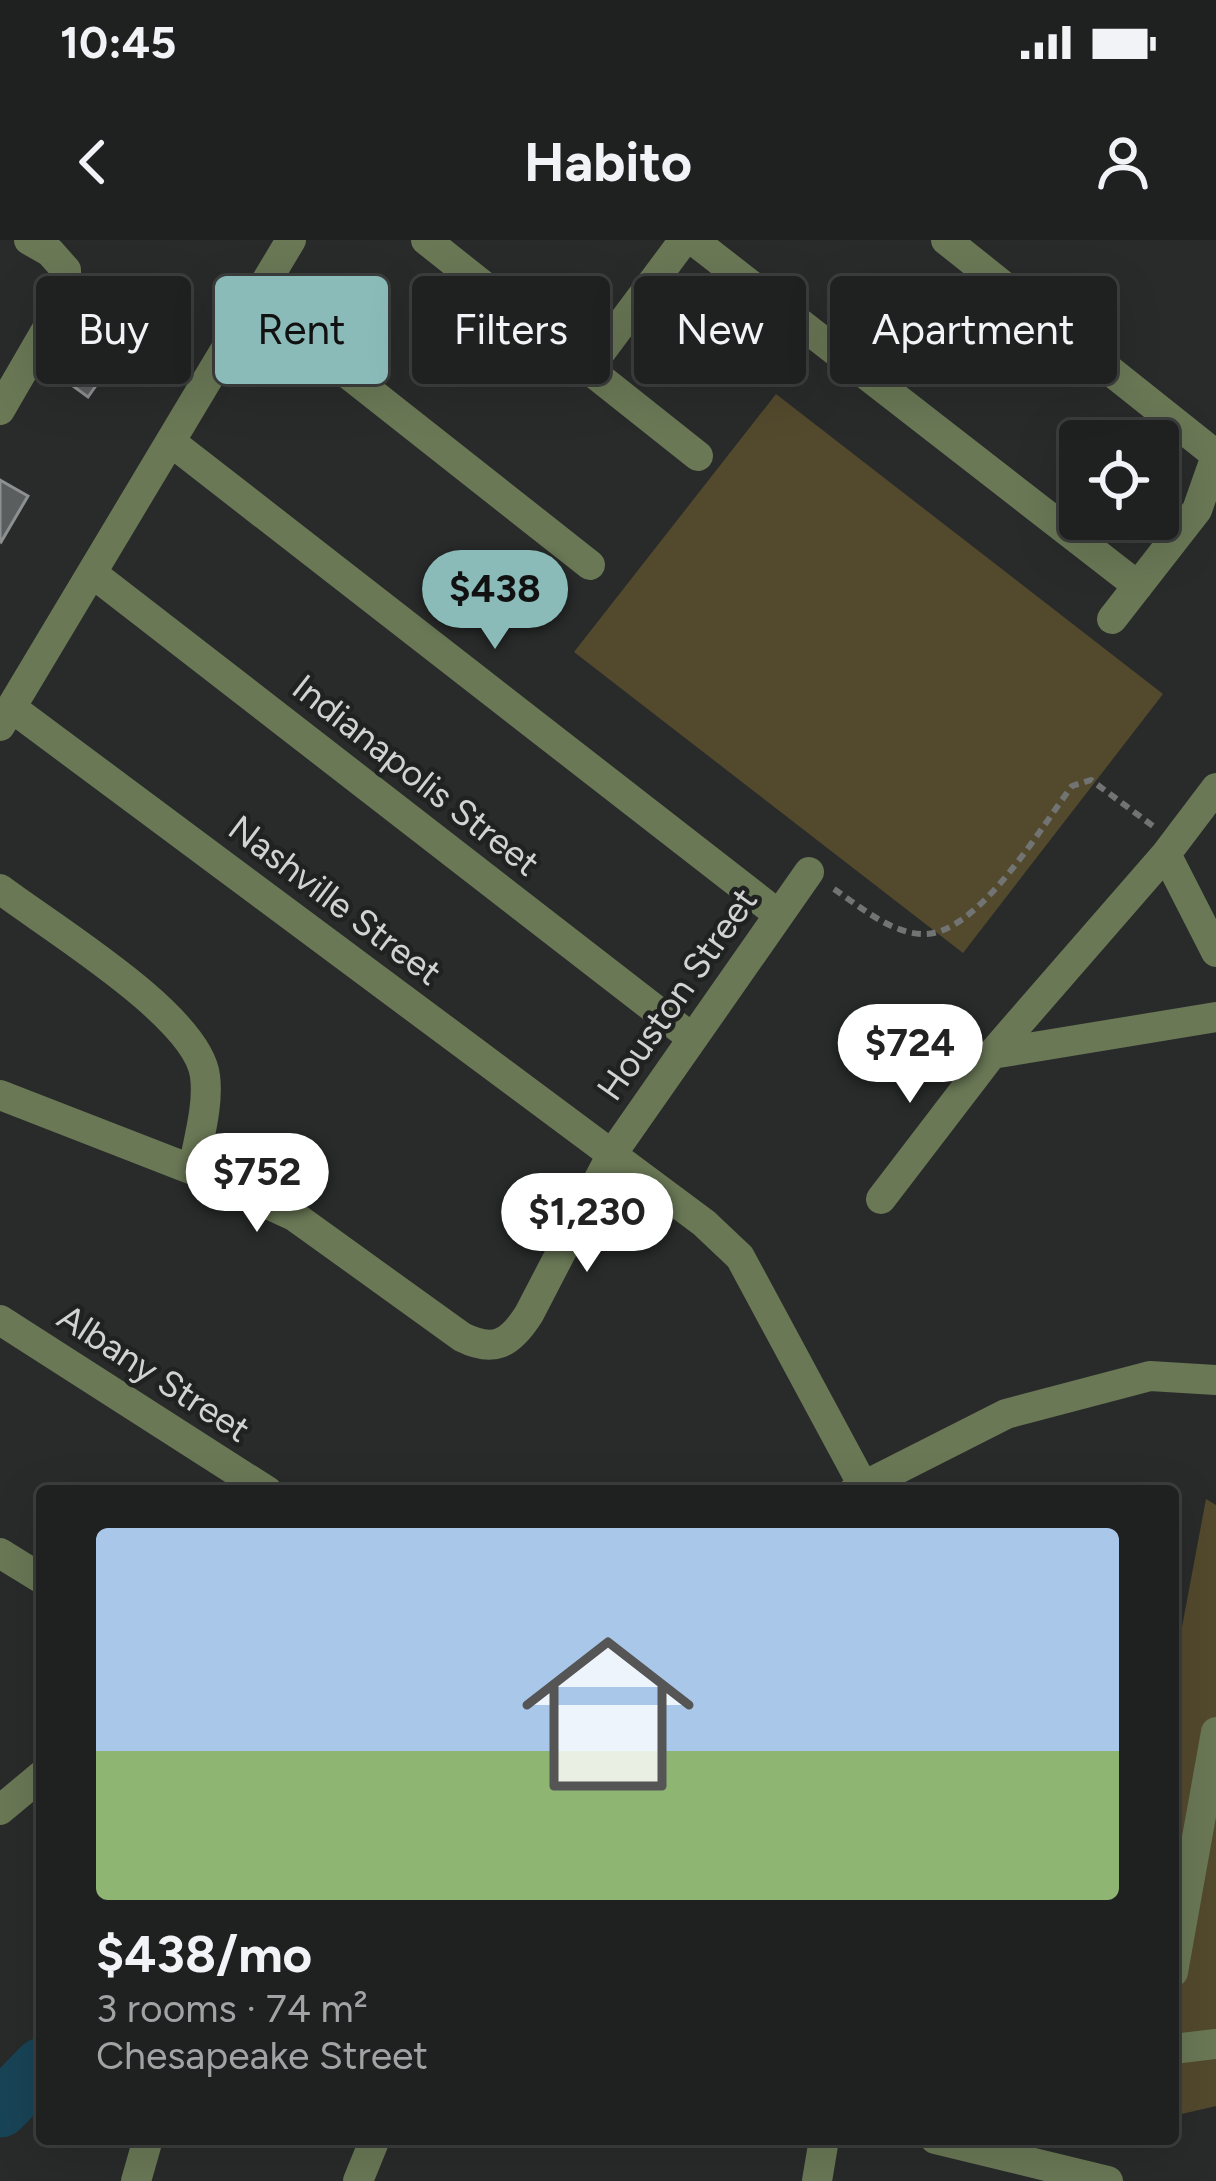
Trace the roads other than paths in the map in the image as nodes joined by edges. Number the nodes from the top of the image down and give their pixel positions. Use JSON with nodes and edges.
{"nodes":[{"id":1,"x":29,"y":240,"type":"edge"},
{"id":2,"x":290,"y":240,"type":"edge"},
{"id":3,"x":426,"y":240,"type":"edge"},
{"id":4,"x":688,"y":240,"type":"edge"},
{"id":5,"x":946,"y":240,"type":"edge"},
{"id":6,"x":268,"y":276,"type":"edge"},
{"id":7,"x":471,"y":276,"type":"edge"},
{"id":8,"x":610,"y":341,"type":"edge"},
{"id":9,"x":215,"y":367,"type":"edge"},
{"id":10,"x":360,"y":384,"type":"edge"},
{"id":11,"x":607,"y":384,"type":"edge"},
{"id":12,"x":0,"y":410,"type":"edge"},
{"id":13,"x":171,"y":442,"type":"junction"},
{"id":14,"x":1216,"y":455,"type":"edge"},
{"id":15,"x":698,"y":456,"type":"dead end"},
{"id":16,"x":590,"y":566,"type":"dead end"},
{"id":17,"x":92,"y":573,"type":"junction"},
{"id":18,"x":1138,"y":586,"type":"junction"},
{"id":19,"x":1112,"y":619,"type":"dead end"},
{"id":20,"x":6,"y":717,"type":"edge"},
{"id":21,"x":1216,"y":788,"type":"edge"},
{"id":22,"x":1170,"y":848,"type":"junction"},
{"id":23,"x":809,"y":872,"type":"road end"},
{"id":24,"x":0,"y":889,"type":"edge"},
{"id":25,"x":779,"y":915,"type":"junction"},
{"id":26,"x":1216,"y":952,"type":"edge"},
{"id":27,"x":1216,"y":1017,"type":"edge"},
{"id":28,"x":692,"y":1038,"type":"junction"},
{"id":29,"x":992,"y":1054,"type":"junction"},
{"id":30,"x":0,"y":1095,"type":"edge"},
{"id":31,"x":612,"y":1154,"type":"junction"},
{"id":32,"x":193,"y":1170,"type":"junction"},
{"id":33,"x":881,"y":1198,"type":"dead end"},
{"id":34,"x":0,"y":1320,"type":"edge"},
{"id":35,"x":1216,"y":1380,"type":"edge"},
{"id":36,"x":258,"y":1485,"type":"edge"},
{"id":37,"x":859,"y":1485,"type":"edge"},
{"id":38,"x":869,"y":1485,"type":"edge"},
{"id":39,"x":0,"y":1552,"type":"edge"},
{"id":40,"x":36,"y":1575,"type":"edge"},
{"id":41,"x":1216,"y":1732,"type":"edge"},
{"id":42,"x":36,"y":1780,"type":"edge"},
{"id":43,"x":1209,"y":1799,"type":"edge"},
{"id":44,"x":0,"y":1810,"type":"edge"},
{"id":45,"x":1179,"y":1943,"type":"edge"},
{"id":46,"x":1216,"y":2044,"type":"edge"},
{"id":47,"x":1179,"y":2048,"type":"edge"},
{"id":48,"x":146,"y":2145,"type":"edge"},
{"id":49,"x":373,"y":2145,"type":"edge"},
{"id":50,"x":823,"y":2145,"type":"edge"},
{"id":51,"x":1005,"y":2145,"type":"edge"},
{"id":52,"x":136,"y":2181,"type":"edge"},
{"id":53,"x":358,"y":2181,"type":"edge"},
{"id":54,"x":817,"y":2181,"type":"edge"},
{"id":55,"x":1108,"y":2181,"type":"edge"}],
"edges":[{"from":1,"to":12,"type":"street"},
{"from":2,"to":6,"type":"street"},
{"from":3,"to":7,"type":"street"},
{"from":4,"to":8,"type":"street"},
{"from":4,"to":18,"type":"street"},
{"from":5,"to":14,"type":"street"},
{"from":9,"to":13,"type":"street"},
{"from":10,"to":16,"type":"street"},
{"from":11,"to":15,"type":"street"},
{"from":13,"to":17,"type":"street"},
{"from":13,"to":25,"type":"street"},
{"from":14,"to":18,"type":"street"},
{"from":17,"to":20,"type":"street"},
{"from":17,"to":28,"type":"street","name":"Indianapolis Street"},
{"from":18,"to":19,"type":"street"},
{"from":20,"to":31,"type":"street","name":"Nashville Street"},
{"from":21,"to":22,"type":"street"},
{"from":22,"to":26,"type":"street"},
{"from":22,"to":29,"type":"street"},
{"from":23,"to":25,"type":"street","name":"Houston Street"},
{"from":24,"to":32,"type":"street"},
{"from":25,"to":28,"type":"street","name":"Houston Street"},
{"from":27,"to":29,"type":"street"},
{"from":28,"to":31,"type":"street","name":"Houston Street"},
{"from":29,"to":33,"type":"street"},
{"from":30,"to":32,"type":"street"},
{"from":31,"to":32,"type":"street","name":"Houston Street"},
{"from":31,"to":37,"type":"street","name":"Nashville Street"},
{"from":34,"to":36,"type":"street","name":"Albany Street"},
{"from":35,"to":38,"type":"street"},
{"from":39,"to":40,"type":"street"},
{"from":41,"to":43,"type":"street"},
{"from":42,"to":44,"type":"street"},
{"from":43,"to":45,"type":"street"},
{"from":46,"to":47,"type":"street"},
{"from":48,"to":52,"type":"street"},
{"from":49,"to":53,"type":"street"},
{"from":50,"to":54,"type":"street"},
{"from":51,"to":55,"type":"street"}]}
